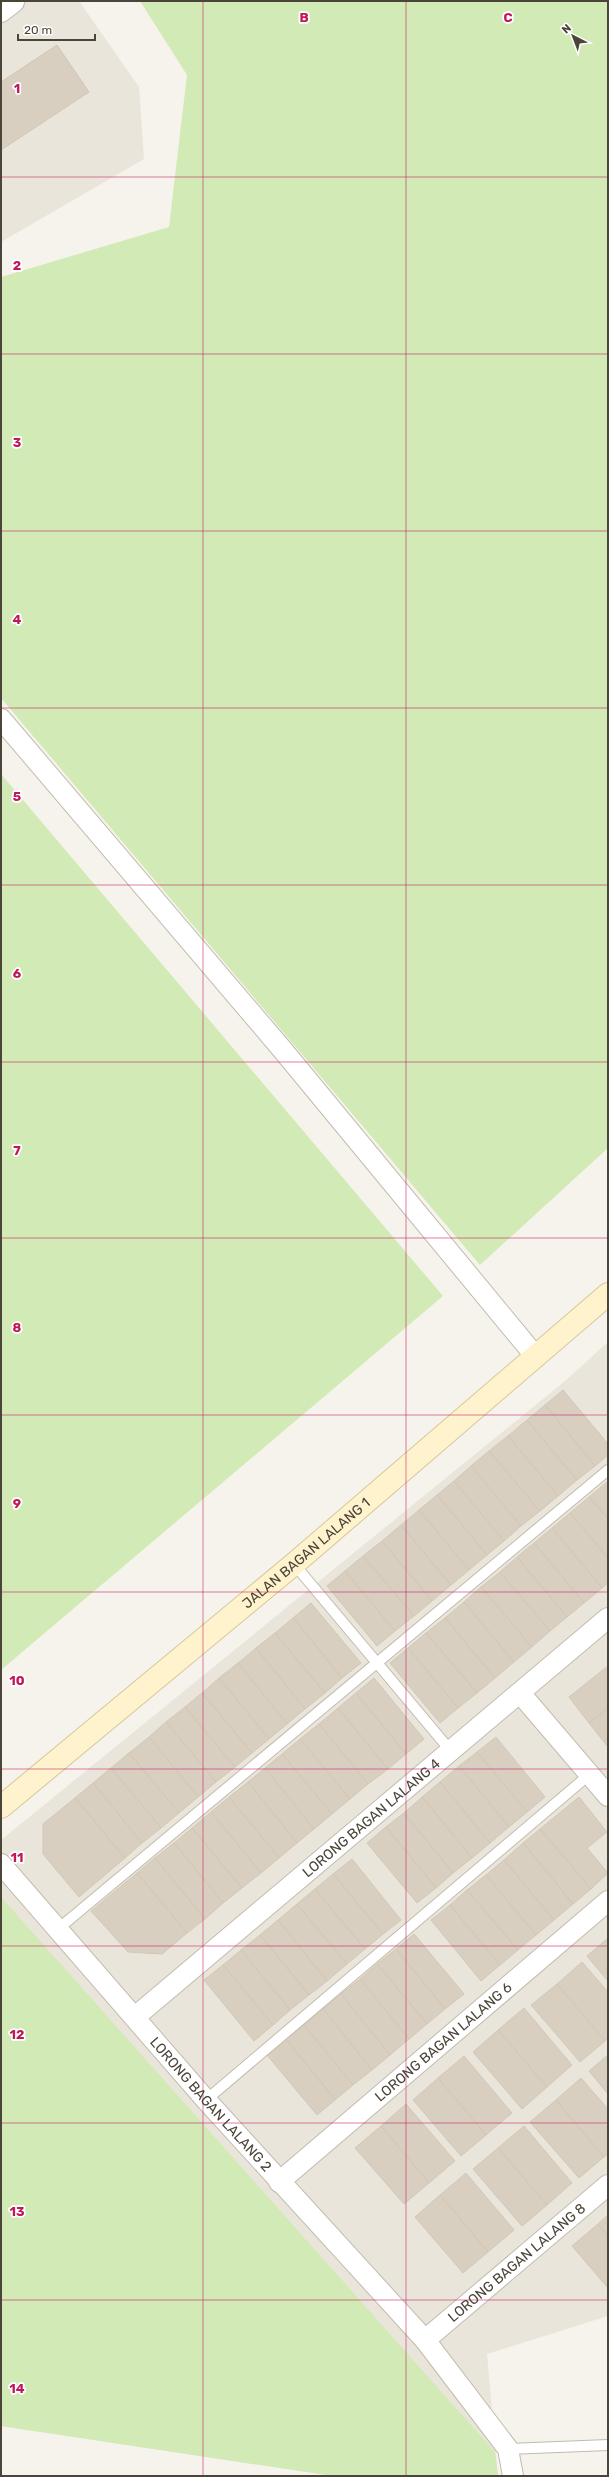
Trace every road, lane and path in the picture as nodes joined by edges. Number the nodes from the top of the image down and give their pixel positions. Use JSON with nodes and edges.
{"nodes":[{"id":1,"x":1,"y":718,"type":"edge"},
{"id":2,"x":608,"y":1294,"type":"edge"},
{"id":3,"x":536,"y":1357,"type":"junction"},
{"id":4,"x":608,"y":1470,"type":"edge"},
{"id":5,"x":294,"y":1564,"type":"junction"},
{"id":6,"x":608,"y":1618,"type":"edge"},
{"id":7,"x":378,"y":1662,"type":"junction"},
{"id":8,"x":520,"y":1693,"type":"junction"},
{"id":9,"x":450,"y":1750,"type":"junction"},
{"id":10,"x":590,"y":1774,"type":"junction"},
{"id":11,"x":608,"y":1796,"type":"edge"},
{"id":12,"x":1,"y":1807,"type":"edge"},
{"id":13,"x":1,"y":1864,"type":"edge"},
{"id":14,"x":608,"y":1901,"type":"edge"},
{"id":15,"x":58,"y":1930,"type":"junction"},
{"id":16,"x":135,"y":2017,"type":"junction"},
{"id":17,"x":206,"y":2100,"type":"junction"},
{"id":18,"x":279,"y":2182,"type":"junction"},
{"id":19,"x":608,"y":2185,"type":"edge"},
{"id":20,"x":425,"y":2340,"type":"junction"},
{"id":21,"x":608,"y":2445,"type":"edge"},
{"id":22,"x":508,"y":2449,"type":"junction"},
{"id":23,"x":513,"y":2476,"type":"edge"}],
"edges":[{"from":1,"to":3,"type":"street"},
{"from":2,"to":3,"type":"main road","name":"JALAN BAGAN LALANG 1"},
{"from":3,"to":5,"type":"main road","name":"JALAN BAGAN LALANG 1"},
{"from":4,"to":7,"type":"lane"},
{"from":5,"to":7,"type":"lane"},
{"from":5,"to":12,"type":"main road","name":"JALAN BAGAN LALANG 1"},
{"from":6,"to":8,"type":"street","name":"LORONG BAGAN LALANG 4"},
{"from":7,"to":9,"type":"lane"},
{"from":7,"to":15,"type":"lane"},
{"from":8,"to":9,"type":"street","name":"LORONG BAGAN LALANG 4"},
{"from":8,"to":10,"type":"street"},
{"from":9,"to":16,"type":"street","name":"LORONG BAGAN LALANG 4"},
{"from":10,"to":11,"type":"street"},
{"from":10,"to":17,"type":"lane"},
{"from":13,"to":15,"type":"street","name":"LORONG BAGAN LALANG 2"},
{"from":14,"to":18,"type":"street","name":"LORONG BAGAN LALANG 6"},
{"from":15,"to":16,"type":"street","name":"LORONG BAGAN LALANG 2"},
{"from":16,"to":17,"type":"street","name":"LORONG BAGAN LALANG 2"},
{"from":17,"to":18,"type":"street","name":"LORONG BAGAN LALANG 2"},
{"from":18,"to":20,"type":"street","name":"LORONG BAGAN LALANG 2"},
{"from":19,"to":20,"type":"street","name":"LORONG BAGAN LALANG 8"},
{"from":20,"to":22,"type":"street","name":"LORONG BAGAN LALANG 2"},
{"from":21,"to":22,"type":"lane"},
{"from":22,"to":23,"type":"street"}]}
